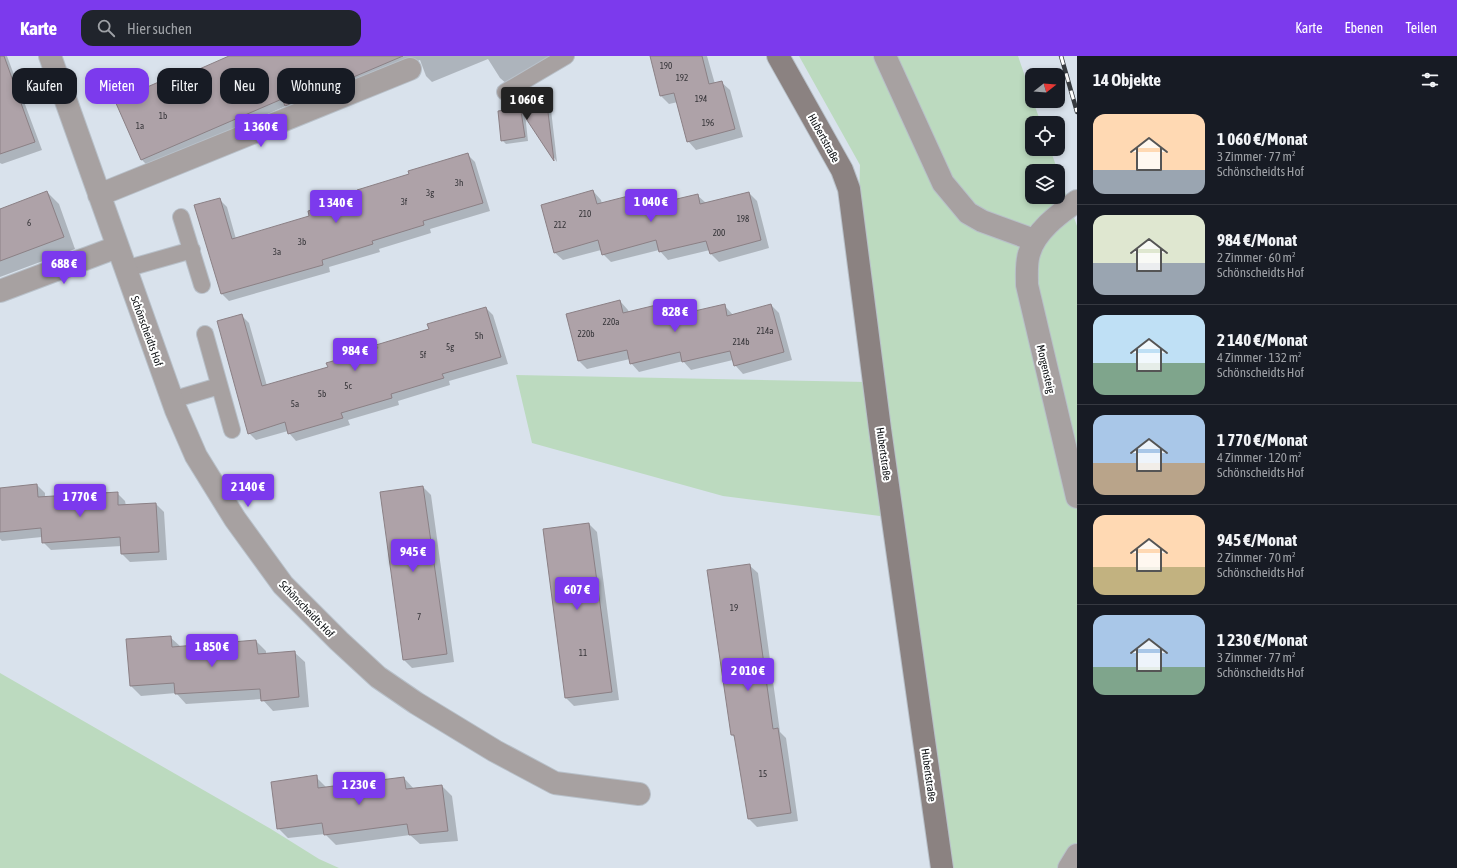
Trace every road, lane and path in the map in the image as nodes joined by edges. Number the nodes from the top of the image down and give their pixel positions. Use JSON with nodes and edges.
{"nodes":[{"id":1,"x":50,"y":56,"type":"edge"},
{"id":2,"x":566,"y":56,"type":"edge"},
{"id":3,"x":778,"y":56,"type":"edge"},
{"id":4,"x":885,"y":56,"type":"edge"},
{"id":5,"x":410,"y":70,"type":"dead end"},
{"id":6,"x":505,"y":92,"type":"dead end"},
{"id":7,"x":99,"y":195,"type":"junction"},
{"id":8,"x":1073,"y":204,"type":"edge"},
{"id":9,"x":181,"y":217,"type":"dead end"},
{"id":10,"x":1034,"y":240,"type":"junction"},
{"id":11,"x":117,"y":247,"type":"junction"},
{"id":12,"x":192,"y":250,"type":"junction"},
{"id":13,"x":125,"y":270,"type":"junction"},
{"id":14,"x":202,"y":285,"type":"dead end"},
{"id":15,"x":0,"y":291,"type":"edge"},
{"id":16,"x":205,"y":334,"type":"dead end"},
{"id":17,"x":219,"y":386,"type":"junction"},
{"id":18,"x":172,"y":400,"type":"junction"},
{"id":19,"x":232,"y":430,"type":"dead end"},
{"id":20,"x":1077,"y":497,"type":"edge"},
{"id":21,"x":639,"y":794,"type":"dead end"},
{"id":22,"x":1077,"y":855,"type":"edge"},
{"id":23,"x":942,"y":868,"type":"edge"},
{"id":24,"x":1069,"y":868,"type":"edge"}],
"edges":[{"from":1,"to":7,"type":"street","name":"Schönscheidts Hof"},
{"from":2,"to":6,"type":"lane"},
{"from":3,"to":23,"type":"street","name":"Hubertstraße"},
{"from":4,"to":10,"type":"street"},
{"from":5,"to":7,"type":"street"},
{"from":7,"to":11,"type":"street","name":"Schönscheidts Hof"},
{"from":8,"to":10,"type":"street","name":"Morgensteig"},
{"from":9,"to":12,"type":"lane"},
{"from":10,"to":20,"type":"street","name":"Morgensteig"},
{"from":11,"to":13,"type":"street","name":"Schönscheidts Hof"},
{"from":11,"to":15,"type":"street"},
{"from":12,"to":13,"type":"lane"},
{"from":12,"to":14,"type":"lane"},
{"from":13,"to":18,"type":"street","name":"Schönscheidts Hof"},
{"from":16,"to":17,"type":"lane"},
{"from":17,"to":18,"type":"lane"},
{"from":17,"to":19,"type":"lane"},
{"from":18,"to":21,"type":"street","name":"Schönscheidts Hof"},
{"from":22,"to":24,"type":"street"}]}
